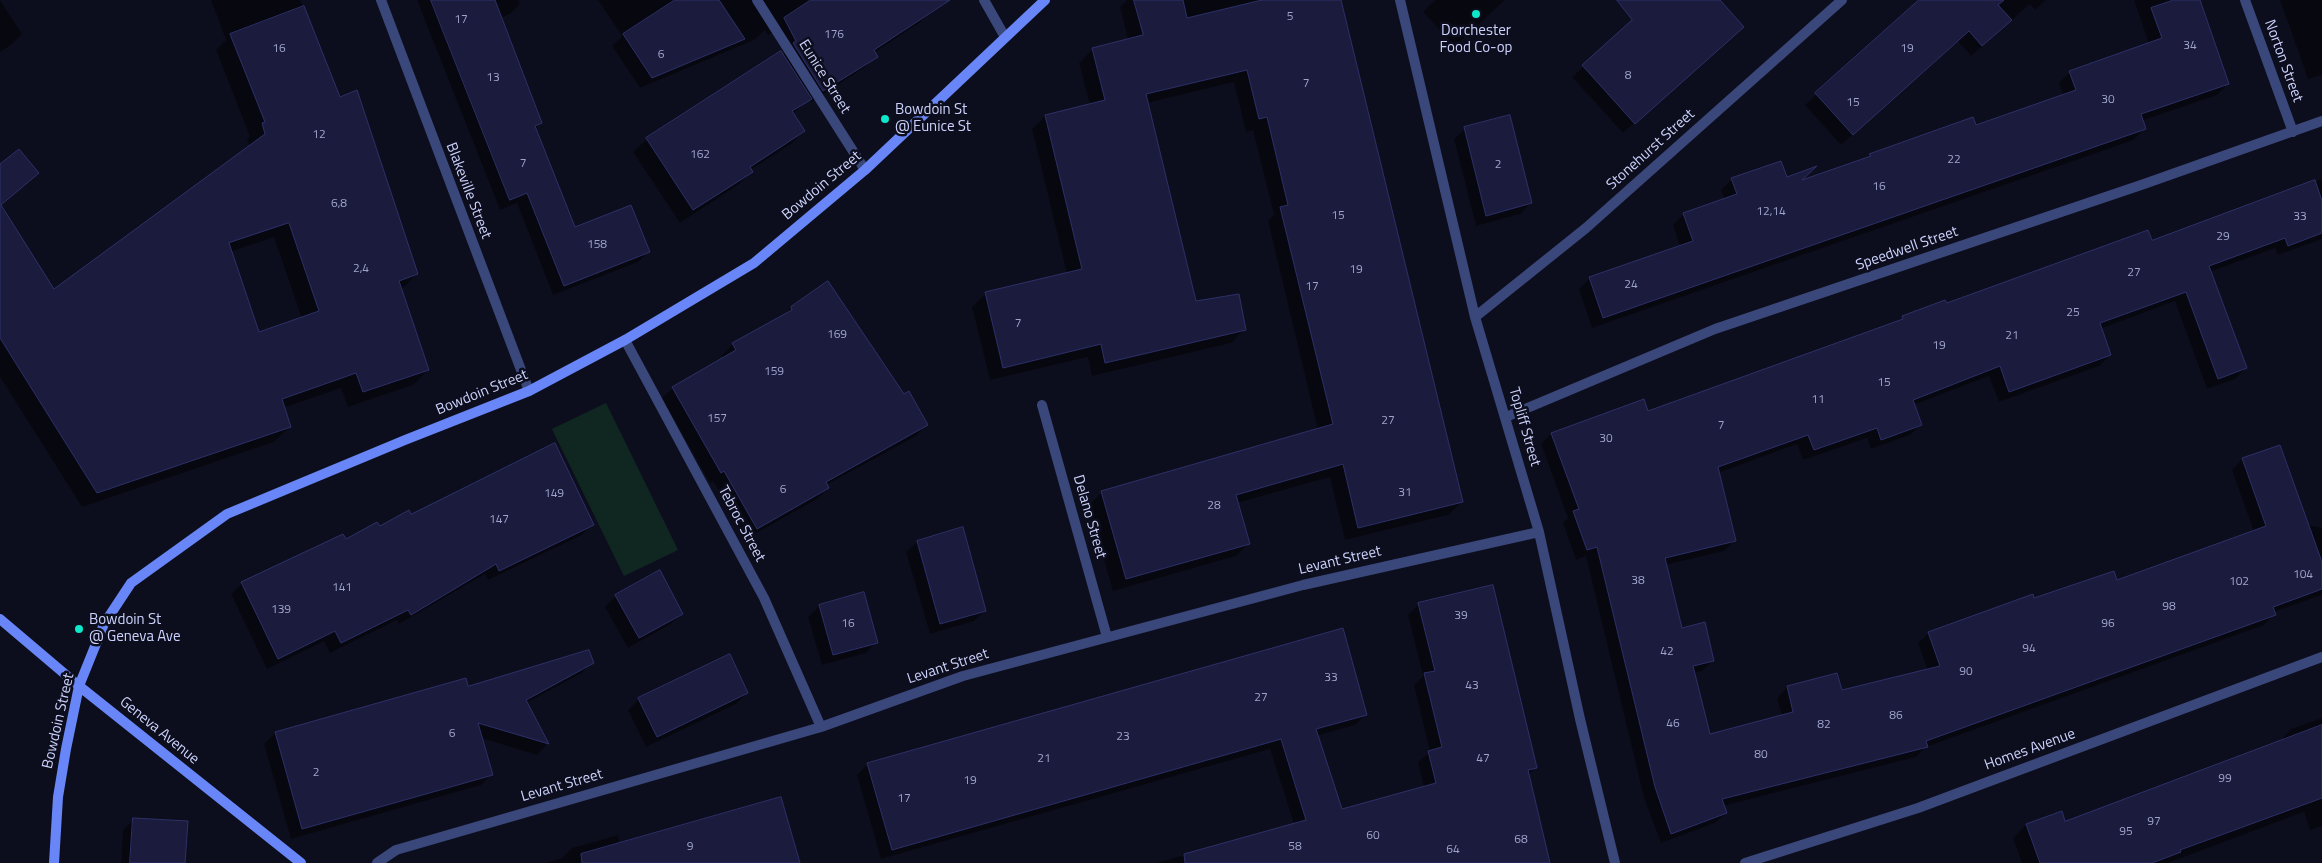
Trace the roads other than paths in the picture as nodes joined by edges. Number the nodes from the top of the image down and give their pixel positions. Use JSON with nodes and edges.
{"nodes":[{"id":1,"x":381,"y":0,"type":"edge"},
{"id":2,"x":757,"y":0,"type":"edge"},
{"id":3,"x":984,"y":0,"type":"edge"},
{"id":4,"x":1045,"y":0,"type":"edge"},
{"id":5,"x":1400,"y":0,"type":"edge"},
{"id":6,"x":1842,"y":0,"type":"edge"},
{"id":7,"x":2245,"y":0,"type":"edge"},
{"id":8,"x":1005,"y":38,"type":"junction"},
{"id":9,"x":2322,"y":121,"type":"edge"},
{"id":10,"x":2293,"y":132,"type":"junction"},
{"id":11,"x":864,"y":170,"type":"junction"},
{"id":12,"x":1475,"y":317,"type":"junction"},
{"id":13,"x":625,"y":340,"type":"junction"},
{"id":14,"x":529,"y":391,"type":"junction"},
{"id":15,"x":1042,"y":405,"type":"dead end"},
{"id":16,"x":1506,"y":417,"type":"junction"},
{"id":17,"x":1539,"y":532,"type":"junction"},
{"id":18,"x":0,"y":619,"type":"edge"},
{"id":19,"x":1107,"y":637,"type":"junction"},
{"id":20,"x":2322,"y":657,"type":"edge"},
{"id":21,"x":79,"y":686,"type":"junction"},
{"id":22,"x":821,"y":727,"type":"junction"},
{"id":23,"x":54,"y":863,"type":"edge"},
{"id":24,"x":301,"y":863,"type":"edge"},
{"id":25,"x":377,"y":863,"type":"edge"},
{"id":26,"x":1615,"y":863,"type":"edge"},
{"id":27,"x":1745,"y":863,"type":"edge"}],
"edges":[{"from":1,"to":14,"type":"street","name":"Blakeville Street"},
{"from":2,"to":11,"type":"street","name":"Eunice Street"},
{"from":3,"to":8,"type":"street"},
{"from":4,"to":8,"type":"main road","name":"Bowdoin Street"},
{"from":5,"to":12,"type":"street","name":"Topliff Street"},
{"from":6,"to":12,"type":"street","name":"Stonehurst Street"},
{"from":7,"to":10,"type":"street","name":"Norton Street"},
{"from":8,"to":11,"type":"main road","name":"Bowdoin Street"},
{"from":9,"to":10,"type":"street","name":"Speedwell Street"},
{"from":10,"to":16,"type":"street","name":"Speedwell Street"},
{"from":11,"to":13,"type":"main road","name":"Bowdoin Street"},
{"from":12,"to":16,"type":"street","name":"Topliff Street"},
{"from":13,"to":14,"type":"main road","name":"Bowdoin Street"},
{"from":13,"to":22,"type":"street","name":"Tebroc Street"},
{"from":14,"to":21,"type":"main road","name":"Bowdoin Street"},
{"from":15,"to":19,"type":"street","name":"Delano Street"},
{"from":16,"to":17,"type":"street","name":"Topliff Street"},
{"from":17,"to":19,"type":"street","name":"Levant Street"},
{"from":17,"to":26,"type":"street","name":"Topliff Street"},
{"from":18,"to":21,"type":"main road","name":"Geneva Avenue"},
{"from":19,"to":22,"type":"street","name":"Levant Street"},
{"from":20,"to":27,"type":"street","name":"Homes Avenue"},
{"from":21,"to":23,"type":"main road","name":"Bowdoin Street"},
{"from":21,"to":24,"type":"main road","name":"Geneva Avenue"},
{"from":22,"to":25,"type":"street","name":"Levant Street"}]}
